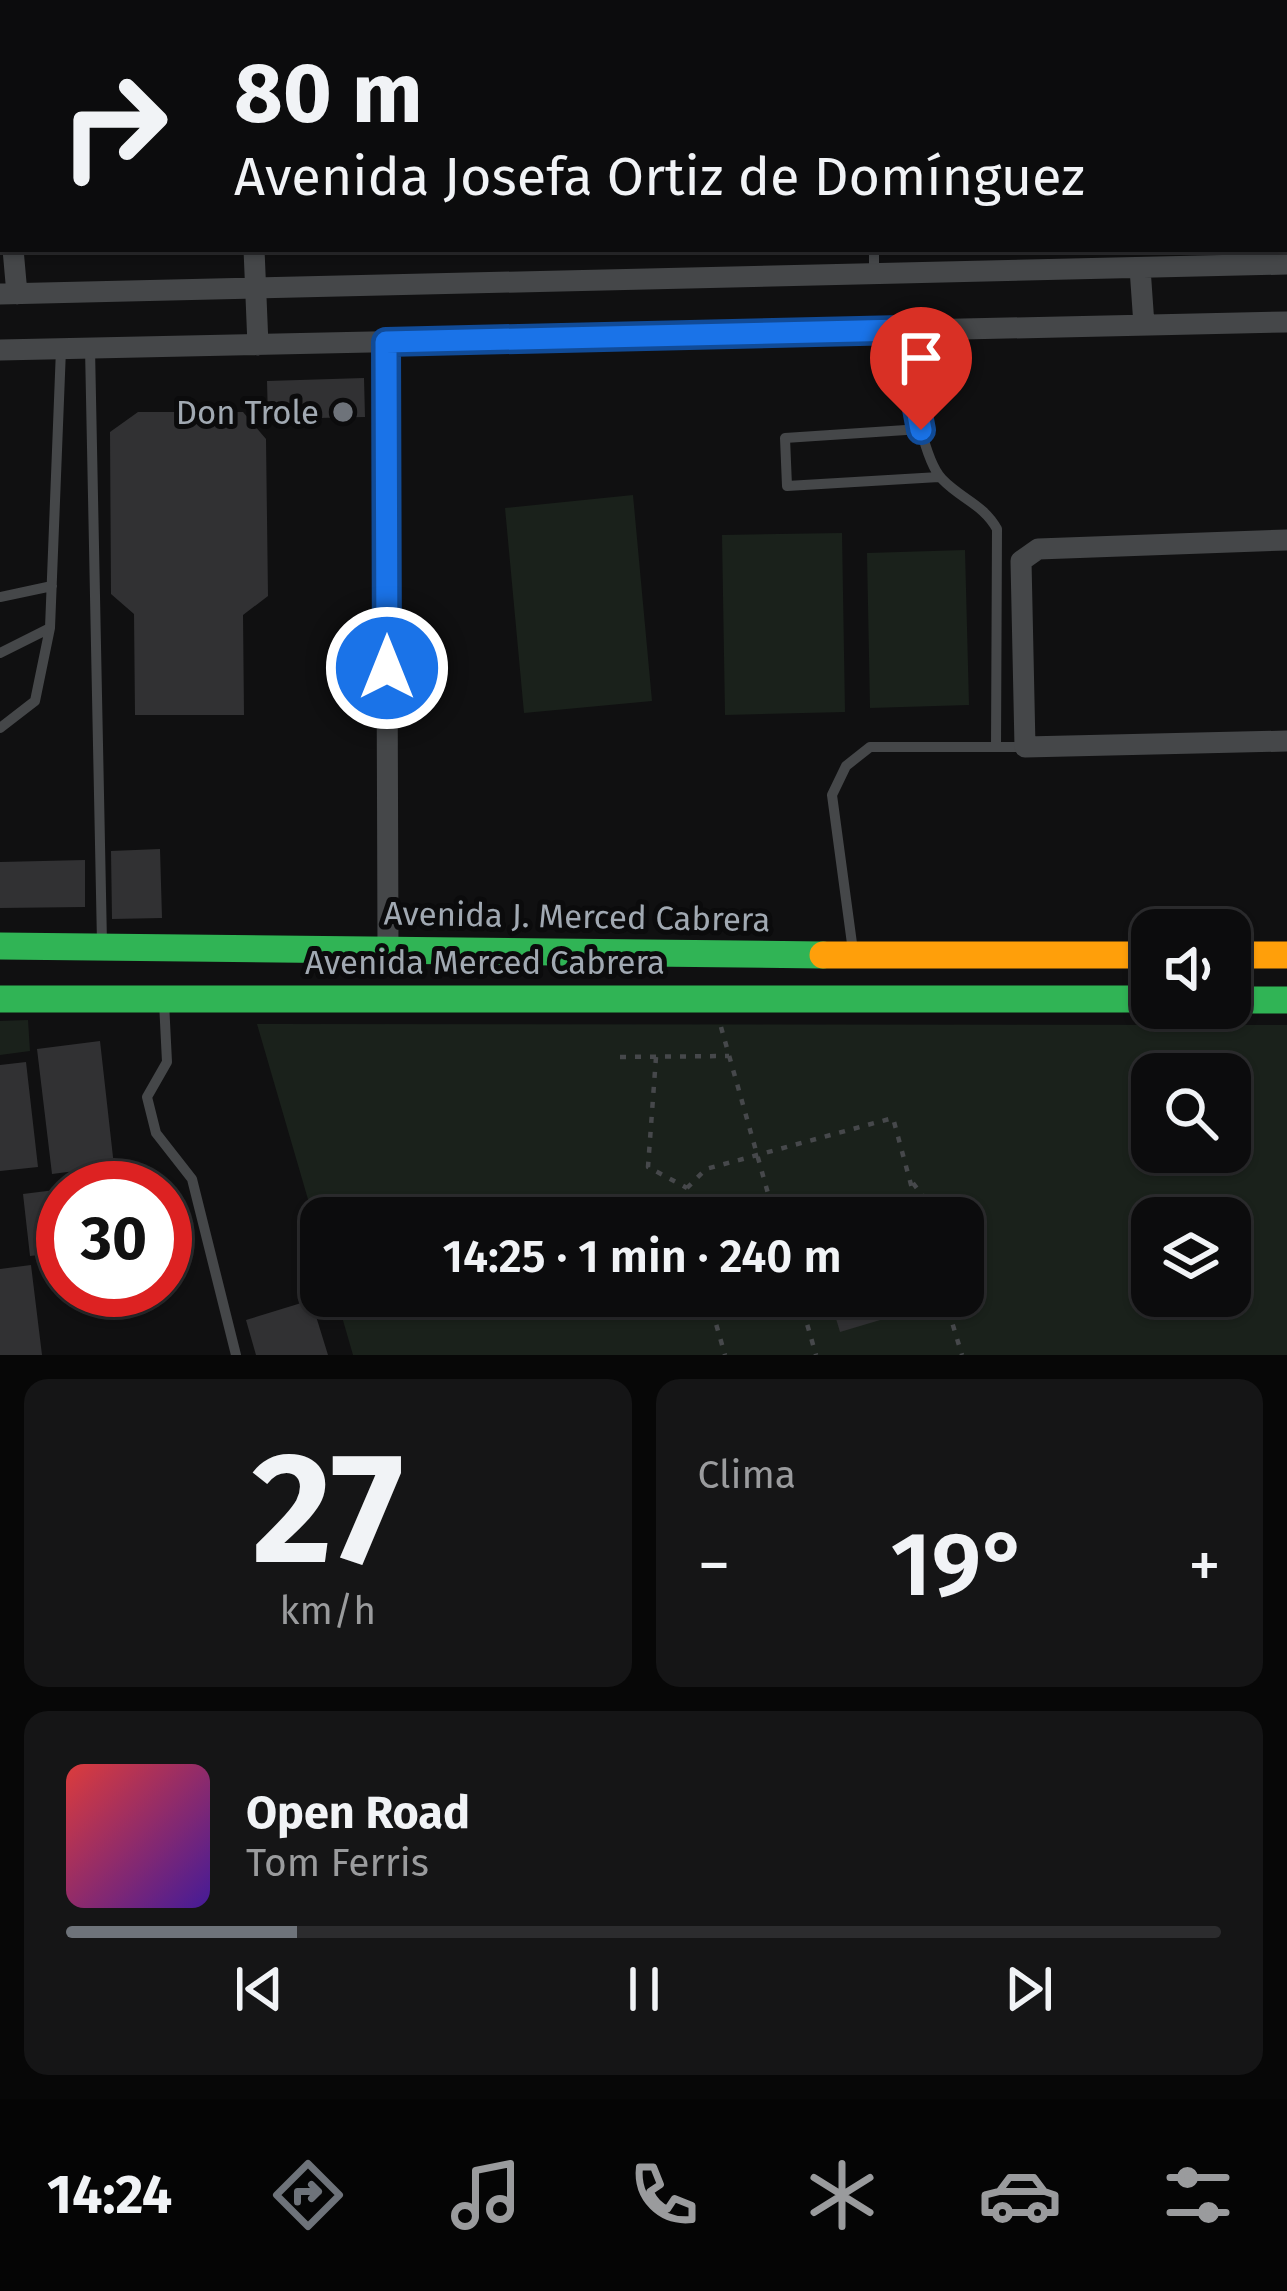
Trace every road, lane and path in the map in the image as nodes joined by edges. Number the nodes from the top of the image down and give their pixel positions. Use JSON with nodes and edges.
{"nodes":[{"id":1,"x":13,"y":252,"type":"edge"},
{"id":2,"x":254,"y":252,"type":"edge"},
{"id":3,"x":874,"y":252,"type":"edge"},
{"id":4,"x":1287,"y":264,"type":"edge"},
{"id":5,"x":1140,"y":268,"type":"junction"},
{"id":6,"x":874,"y":274,"type":"junction"},
{"id":7,"x":257,"y":288,"type":"junction"},
{"id":8,"x":8,"y":294,"type":"edge"},
{"id":9,"x":1287,"y":322,"type":"edge"},
{"id":10,"x":1144,"y":325,"type":"junction"},
{"id":11,"x":902,"y":330,"type":"junction"},
{"id":12,"x":386,"y":342,"type":"junction"},
{"id":13,"x":258,"y":344,"type":"junction"},
{"id":14,"x":90,"y":348,"type":"junction"},
{"id":15,"x":61,"y":349,"type":"junction"},
{"id":16,"x":0,"y":350,"type":"edge"},
{"id":17,"x":921,"y":430,"type":"junction"},
{"id":18,"x":939,"y":477,"type":"junction"},
{"id":19,"x":1287,"y":540,"type":"edge"},
{"id":20,"x":52,"y":586,"type":"junction"},
{"id":21,"x":0,"y":597,"type":"edge"},
{"id":22,"x":50,"y":628,"type":"junction"},
{"id":23,"x":0,"y":653,"type":"edge"},
{"id":24,"x":0,"y":728,"type":"edge"},
{"id":25,"x":1287,"y":741,"type":"edge"},
{"id":26,"x":996,"y":747,"type":"junction"},
{"id":27,"x":1024,"y":747,"type":"junction"},
{"id":28,"x":0,"y":946,"type":"edge"},
{"id":29,"x":102,"y":946,"type":"junction"},
{"id":30,"x":388,"y":949,"type":"junction"},
{"id":31,"x":592,"y":954,"type":"junction"},
{"id":32,"x":854,"y":955,"type":"junction"},
{"id":33,"x":1131,"y":956,"type":"edge"},
{"id":34,"x":1251,"y":956,"type":"edge"},
{"id":35,"x":1287,"y":956,"type":"edge"},
{"id":36,"x":0,"y":998,"type":"edge"},
{"id":37,"x":164,"y":998,"type":"junction"},
{"id":38,"x":590,"y":998,"type":"junction"},
{"id":39,"x":1131,"y":999,"type":"edge"},
{"id":40,"x":1251,"y":1000,"type":"edge"},
{"id":41,"x":1287,"y":1000,"type":"edge"},
{"id":42,"x":718,"y":1016,"type":"dead end"},
{"id":43,"x":620,"y":1057,"type":"dead end"},
{"id":44,"x":656,"y":1057,"type":"junction"},
{"id":45,"x":729,"y":1057,"type":"junction"},
{"id":46,"x":756,"y":1154,"type":"junction"},
{"id":47,"x":909,"y":1178,"type":"junction"},
{"id":48,"x":687,"y":1188,"type":"junction"},
{"id":49,"x":686,"y":1197,"type":"edge"},
{"id":50,"x":769,"y":1197,"type":"edge"},
{"id":51,"x":914,"y":1197,"type":"edge"},
{"id":52,"x":924,"y":1197,"type":"edge"},
{"id":53,"x":714,"y":1317,"type":"edge"},
{"id":54,"x":805,"y":1317,"type":"edge"},
{"id":55,"x":950,"y":1317,"type":"edge"},
{"id":56,"x":236,"y":1355,"type":"edge"},
{"id":57,"x":725,"y":1355,"type":"edge"},
{"id":58,"x":817,"y":1355,"type":"edge"},
{"id":59,"x":962,"y":1355,"type":"edge"}],
"edges":[{"from":1,"to":8,"type":"street"},
{"from":2,"to":7,"type":"street"},
{"from":3,"to":6,"type":"lane"},
{"from":4,"to":5,"type":"street"},
{"from":5,"to":6,"type":"street"},
{"from":5,"to":10,"type":"street"},
{"from":6,"to":7,"type":"street"},
{"from":7,"to":8,"type":"street"},
{"from":7,"to":13,"type":"street"},
{"from":9,"to":10,"type":"street"},
{"from":10,"to":11,"type":"street"},
{"from":11,"to":12,"type":"street"},
{"from":11,"to":17,"type":"lane"},
{"from":12,"to":13,"type":"street"},
{"from":12,"to":30,"type":"street"},
{"from":13,"to":14,"type":"street"},
{"from":14,"to":15,"type":"street"},
{"from":14,"to":29,"type":"lane"},
{"from":15,"to":16,"type":"street"},
{"from":15,"to":20,"type":"lane"},
{"from":17,"to":18,"type":"lane"},
{"from":17,"to":18,"type":"lane"},
{"from":18,"to":26,"type":"lane"},
{"from":19,"to":27,"type":"street"},
{"from":20,"to":21,"type":"lane"},
{"from":20,"to":22,"type":"lane"},
{"from":22,"to":23,"type":"lane"},
{"from":22,"to":24,"type":"lane"},
{"from":25,"to":27,"type":"street"},
{"from":26,"to":27,"type":"lane"},
{"from":26,"to":32,"type":"lane"},
{"from":28,"to":29,"type":"main road","name":"Avenida J. Merced Cabrera"},
{"from":29,"to":30,"type":"main road","name":"Avenida J. Merced Cabrera"},
{"from":30,"to":31,"type":"main road","name":"Avenida J. Merced Cabrera"},
{"from":31,"to":32,"type":"main road","name":"Avenida J. Merced Cabrera"},
{"from":31,"to":38,"type":"main road"},
{"from":32,"to":33,"type":"main road","name":"Avenida J. Merced Cabrera"},
{"from":34,"to":35,"type":"main road"},
{"from":36,"to":37,"type":"main road","name":"Avenida Merced Cabrera"},
{"from":37,"to":38,"type":"main road","name":"Avenida Merced Cabrera"},
{"from":37,"to":56,"type":"lane"},
{"from":38,"to":39,"type":"main road","name":"Avenida Merced Cabrera"},
{"from":40,"to":41,"type":"main road"},
{"from":42,"to":45,"type":"path"},
{"from":43,"to":44,"type":"path"},
{"from":44,"to":45,"type":"path"},
{"from":44,"to":48,"type":"path"},
{"from":45,"to":46,"type":"path"},
{"from":46,"to":47,"type":"path"},
{"from":46,"to":48,"type":"path"},
{"from":46,"to":50,"type":"path"},
{"from":47,"to":51,"type":"path"},
{"from":47,"to":52,"type":"path"},
{"from":48,"to":49,"type":"path"},
{"from":53,"to":57,"type":"path"},
{"from":54,"to":58,"type":"path"},
{"from":55,"to":59,"type":"path"}]}
